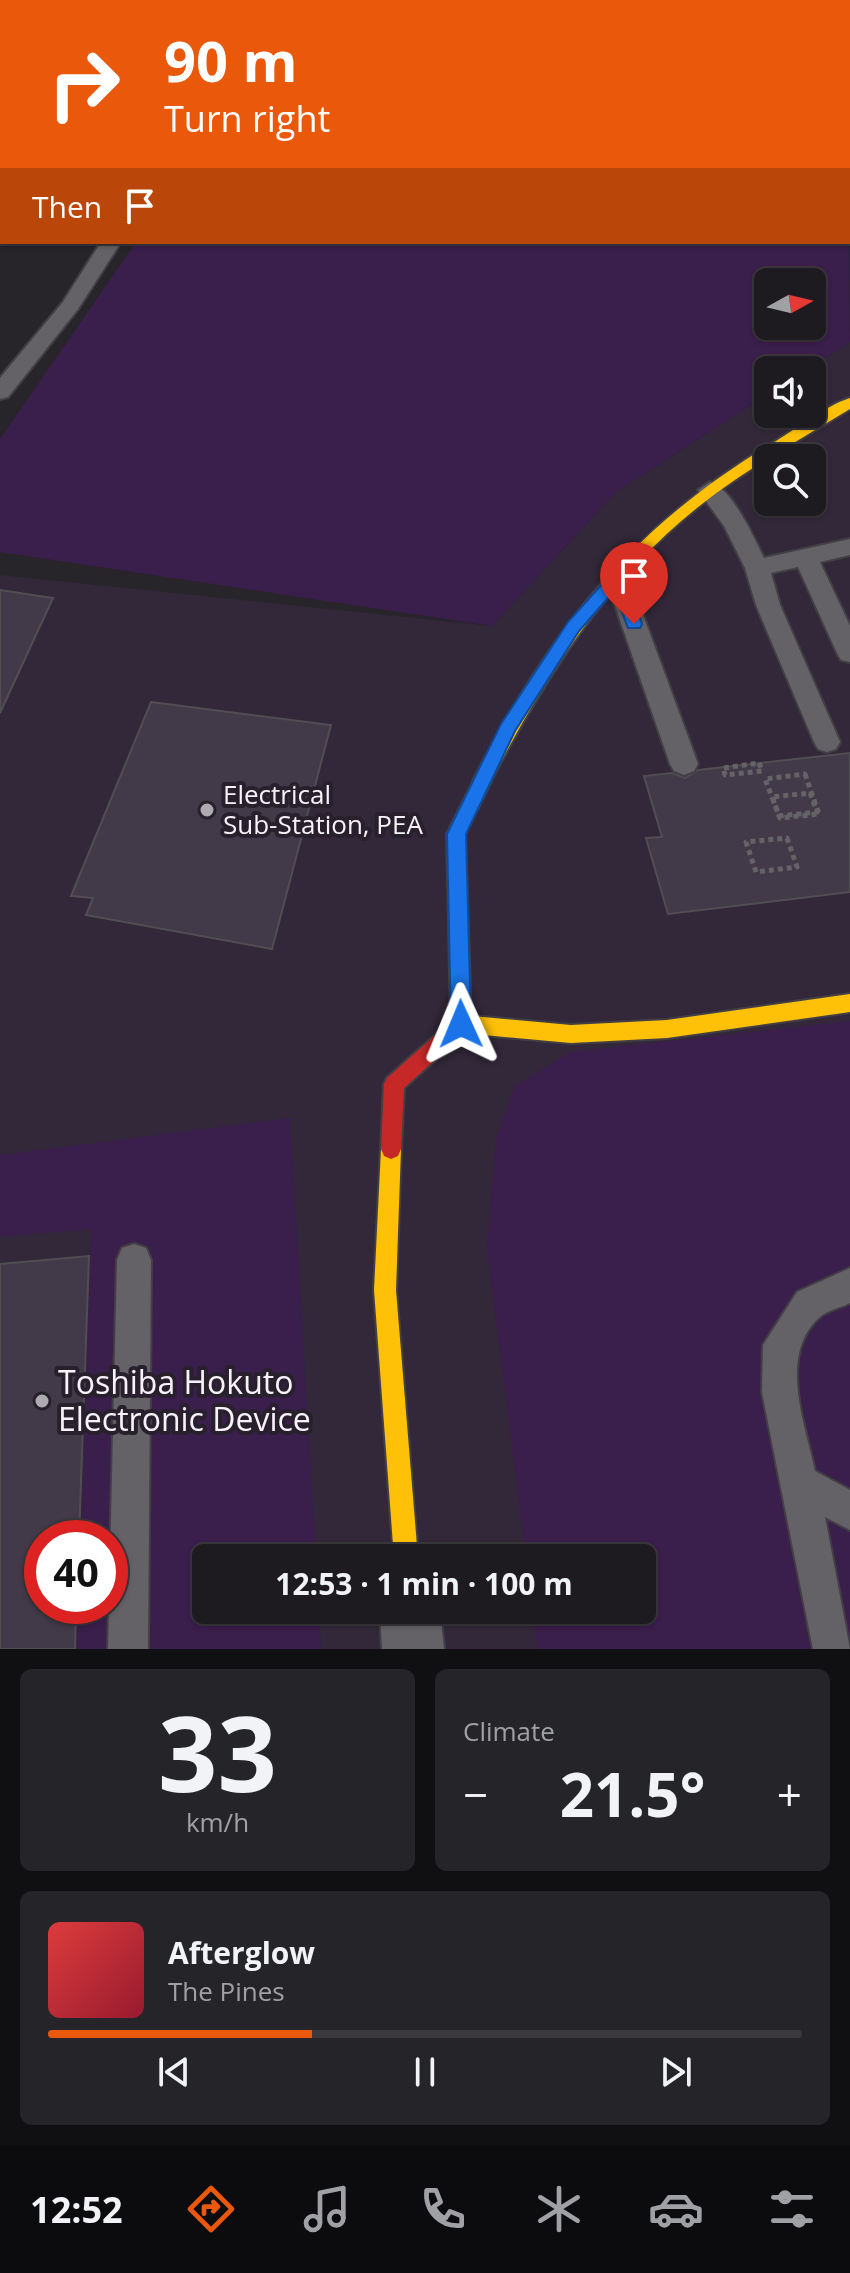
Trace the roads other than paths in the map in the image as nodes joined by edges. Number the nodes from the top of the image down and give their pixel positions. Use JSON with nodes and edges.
{"nodes":[{"id":1,"x":110,"y":244,"type":"edge"},
{"id":2,"x":0,"y":392,"type":"edge"},
{"id":3,"x":850,"y":403,"type":"edge"},
{"id":4,"x":710,"y":490,"type":"junction"},
{"id":5,"x":850,"y":547,"type":"edge"},
{"id":6,"x":805,"y":557,"type":"junction"},
{"id":7,"x":754,"y":561,"type":"junction"},
{"id":8,"x":617,"y":577,"type":"junction"},
{"id":9,"x":850,"y":653,"type":"edge"},
{"id":10,"x":827,"y":742,"type":"dead end"},
{"id":11,"x":684,"y":764,"type":"dead end"},
{"id":12,"x":850,"y":1003,"type":"edge"},
{"id":13,"x":461,"y":1024,"type":"junction"},
{"id":14,"x":134,"y":1260,"type":"dead end"},
{"id":15,"x":850,"y":1285,"type":"edge"},
{"id":16,"x":798,"y":1482,"type":"junction"},
{"id":17,"x":850,"y":1511,"type":"edge"},
{"id":18,"x":405,"y":1544,"type":"edge"},
{"id":19,"x":411,"y":1624,"type":"edge"},
{"id":20,"x":128,"y":1649,"type":"edge"},
{"id":21,"x":413,"y":1649,"type":"edge"},
{"id":22,"x":833,"y":1649,"type":"edge"}],
"edges":[{"from":1,"to":2,"type":"lane"},
{"from":3,"to":4,"type":"street"},
{"from":4,"to":7,"type":"lane"},
{"from":4,"to":8,"type":"street"},
{"from":5,"to":6,"type":"lane"},
{"from":6,"to":7,"type":"lane"},
{"from":6,"to":9,"type":"lane"},
{"from":7,"to":10,"type":"lane"},
{"from":8,"to":11,"type":"lane"},
{"from":8,"to":13,"type":"street"},
{"from":12,"to":13,"type":"street"},
{"from":13,"to":18,"type":"street"},
{"from":14,"to":20,"type":"lane"},
{"from":15,"to":16,"type":"lane"},
{"from":16,"to":17,"type":"lane"},
{"from":16,"to":22,"type":"lane"},
{"from":19,"to":21,"type":"street"}]}
